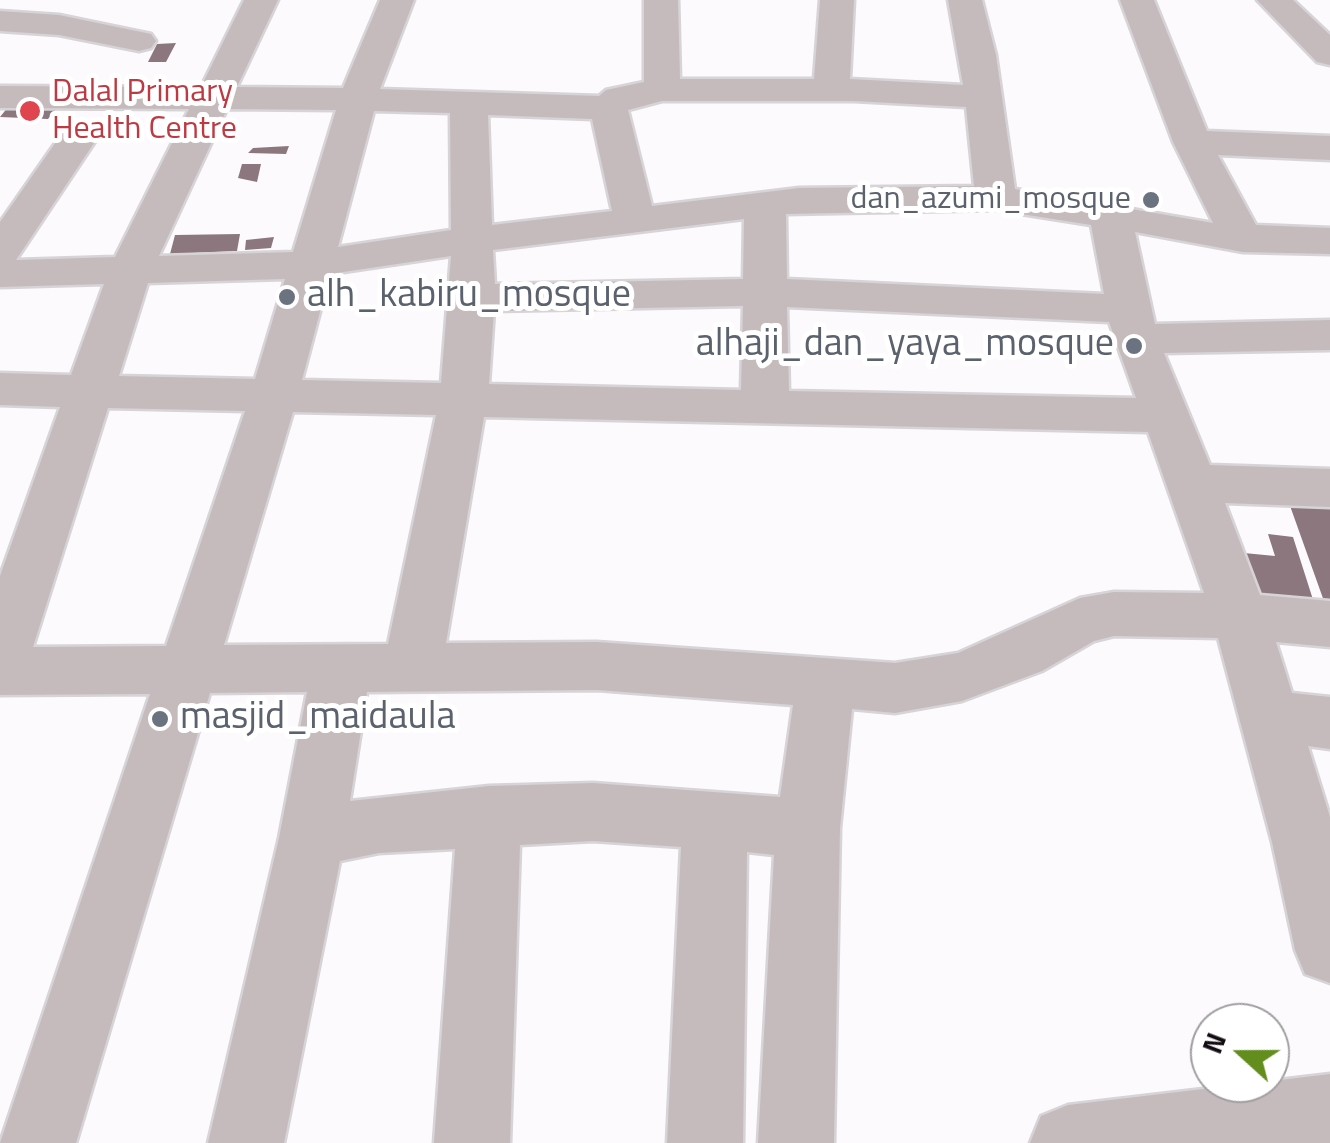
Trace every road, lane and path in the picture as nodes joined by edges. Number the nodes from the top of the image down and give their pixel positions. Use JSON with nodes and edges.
{"nodes":[{"id":1,"x":260,"y":0,"type":"edge"},
{"id":2,"x":396,"y":0,"type":"edge"},
{"id":3,"x":661,"y":0,"type":"edge"},
{"id":4,"x":837,"y":0,"type":"edge"},
{"id":5,"x":966,"y":0,"type":"edge"},
{"id":6,"x":1137,"y":0,"type":"edge"},
{"id":7,"x":1274,"y":0,"type":"edge"},
{"id":8,"x":0,"y":21,"type":"edge"},
{"id":9,"x":139,"y":41,"type":"dead end"},
{"id":10,"x":1330,"y":54,"type":"edge"},
{"id":11,"x":662,"y":90,"type":"junction"},
{"id":12,"x":831,"y":90,"type":"junction"},
{"id":13,"x":0,"y":97,"type":"edge"},
{"id":14,"x":983,"y":97,"type":"junction"},
{"id":15,"x":358,"y":98,"type":"junction"},
{"id":16,"x":209,"y":101,"type":"junction"},
{"id":17,"x":469,"y":104,"type":"junction"},
{"id":18,"x":609,"y":108,"type":"junction"},
{"id":19,"x":79,"y":137,"type":"dead end"},
{"id":20,"x":1192,"y":142,"type":"junction"},
{"id":21,"x":1330,"y":148,"type":"edge"},
{"id":22,"x":996,"y":198,"type":"junction"},
{"id":23,"x":765,"y":203,"type":"junction"},
{"id":24,"x":1110,"y":215,"type":"junction"},
{"id":25,"x":636,"y":222,"type":"junction"},
{"id":26,"x":1243,"y":239,"type":"junction"},
{"id":27,"x":1330,"y":241,"type":"edge"},
{"id":28,"x":473,"y":242,"type":"junction"},
{"id":29,"x":0,"y":253,"type":"edge"},
{"id":30,"x":309,"y":266,"type":"junction"},
{"id":31,"x":130,"y":270,"type":"junction"},
{"id":32,"x":0,"y":274,"type":"edge"},
{"id":33,"x":765,"y":292,"type":"junction"},
{"id":34,"x":473,"y":298,"type":"junction"},
{"id":35,"x":1131,"y":324,"type":"junction"},
{"id":36,"x":1330,"y":335,"type":"edge"},
{"id":37,"x":0,"y":389,"type":"edge"},
{"id":38,"x":90,"y":391,"type":"junction"},
{"id":39,"x":274,"y":395,"type":"junction"},
{"id":40,"x":463,"y":400,"type":"junction"},
{"id":41,"x":766,"y":406,"type":"junction"},
{"id":42,"x":1167,"y":416,"type":"junction"},
{"id":43,"x":1192,"y":483,"type":"junction"},
{"id":44,"x":1330,"y":488,"type":"edge"},
{"id":45,"x":1240,"y":616,"type":"junction"},
{"id":46,"x":1330,"y":624,"type":"edge"},
{"id":47,"x":0,"y":658,"type":"edge"},
{"id":48,"x":341,"y":668,"type":"junction"},
{"id":49,"x":412,"y":668,"type":"junction"},
{"id":50,"x":185,"y":669,"type":"junction"},
{"id":51,"x":0,"y":671,"type":"edge"},
{"id":52,"x":825,"y":685,"type":"junction"},
{"id":53,"x":1269,"y":716,"type":"junction"},
{"id":54,"x":1330,"y":723,"type":"edge"},
{"id":55,"x":489,"y":816,"type":"junction"},
{"id":56,"x":715,"y":821,"type":"junction"},
{"id":57,"x":808,"y":828,"type":"junction"},
{"id":58,"x":312,"y":838,"type":"junction"},
{"id":59,"x":1330,"y":950,"type":"edge"},
{"id":60,"x":1330,"y":1112,"type":"edge"},
{"id":61,"x":38,"y":1143,"type":"edge"},
{"id":62,"x":246,"y":1143,"type":"edge"},
{"id":63,"x":472,"y":1143,"type":"edge"},
{"id":64,"x":704,"y":1143,"type":"edge"},
{"id":65,"x":796,"y":1143,"type":"edge"},
{"id":66,"x":1068,"y":1143,"type":"edge"}],
"edges":[{"from":1,"to":16,"type":"street"},
{"from":2,"to":15,"type":"street"},
{"from":3,"to":11,"type":"street"},
{"from":4,"to":12,"type":"street"},
{"from":5,"to":14,"type":"street"},
{"from":6,"to":20,"type":"street"},
{"from":7,"to":10,"type":"street"},
{"from":8,"to":9,"type":"street"},
{"from":11,"to":12,"type":"street"},
{"from":11,"to":18,"type":"street"},
{"from":12,"to":14,"type":"street"},
{"from":13,"to":16,"type":"street"},
{"from":14,"to":22,"type":"street"},
{"from":15,"to":16,"type":"street"},
{"from":15,"to":17,"type":"street"},
{"from":15,"to":30,"type":"street"},
{"from":16,"to":31,"type":"street"},
{"from":17,"to":18,"type":"street"},
{"from":17,"to":28,"type":"street"},
{"from":18,"to":25,"type":"street"},
{"from":19,"to":29,"type":"street"},
{"from":20,"to":21,"type":"street"},
{"from":20,"to":26,"type":"street"},
{"from":22,"to":23,"type":"street"},
{"from":22,"to":24,"type":"street"},
{"from":23,"to":25,"type":"street"},
{"from":23,"to":33,"type":"street"},
{"from":24,"to":26,"type":"street"},
{"from":24,"to":35,"type":"street"},
{"from":25,"to":28,"type":"street"},
{"from":26,"to":27,"type":"street"},
{"from":28,"to":30,"type":"street"},
{"from":28,"to":34,"type":"street"},
{"from":30,"to":31,"type":"street"},
{"from":30,"to":39,"type":"street"},
{"from":31,"to":32,"type":"street"},
{"from":31,"to":38,"type":"street"},
{"from":33,"to":34,"type":"street"},
{"from":33,"to":35,"type":"street"},
{"from":33,"to":41,"type":"street"},
{"from":34,"to":40,"type":"street"},
{"from":35,"to":36,"type":"street"},
{"from":35,"to":42,"type":"street"},
{"from":37,"to":38,"type":"street"},
{"from":38,"to":39,"type":"street"},
{"from":38,"to":47,"type":"street"},
{"from":39,"to":40,"type":"street"},
{"from":39,"to":50,"type":"street"},
{"from":40,"to":41,"type":"street"},
{"from":40,"to":49,"type":"street"},
{"from":41,"to":42,"type":"street"},
{"from":42,"to":43,"type":"street"},
{"from":43,"to":44,"type":"street"},
{"from":43,"to":45,"type":"street"},
{"from":45,"to":46,"type":"street"},
{"from":45,"to":52,"type":"street"},
{"from":45,"to":53,"type":"street"},
{"from":48,"to":49,"type":"street"},
{"from":48,"to":50,"type":"street"},
{"from":48,"to":58,"type":"street"},
{"from":49,"to":52,"type":"street"},
{"from":50,"to":51,"type":"street"},
{"from":50,"to":61,"type":"street"},
{"from":52,"to":57,"type":"street"},
{"from":53,"to":54,"type":"street"},
{"from":53,"to":59,"type":"street"},
{"from":55,"to":56,"type":"street"},
{"from":55,"to":58,"type":"street"},
{"from":55,"to":63,"type":"street"},
{"from":56,"to":57,"type":"street"},
{"from":56,"to":64,"type":"street"},
{"from":57,"to":65,"type":"street"},
{"from":58,"to":62,"type":"street"},
{"from":60,"to":66,"type":"street"}]}
